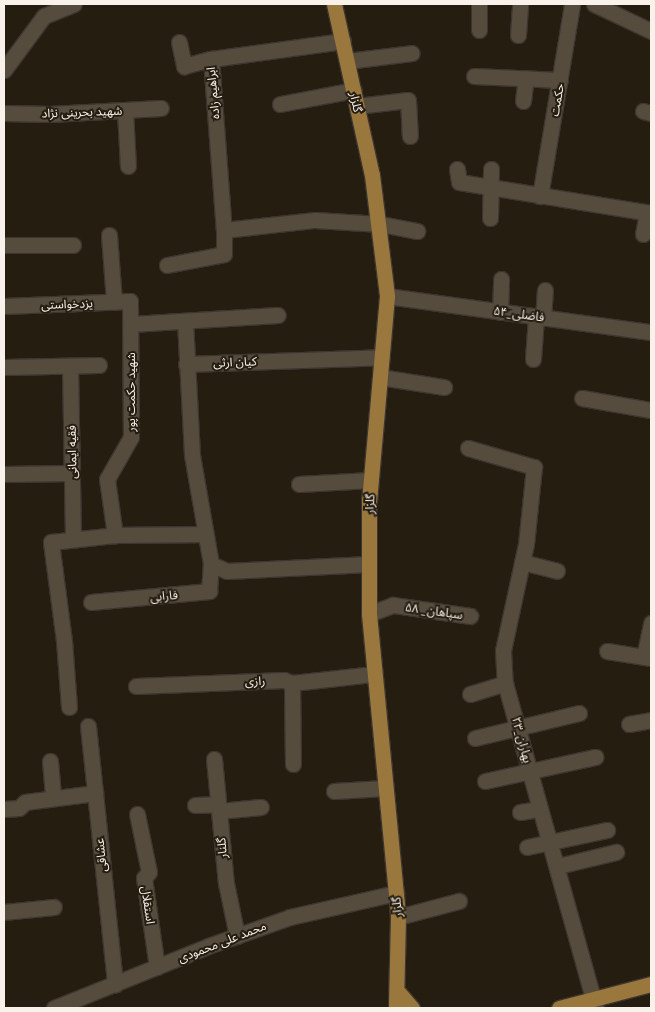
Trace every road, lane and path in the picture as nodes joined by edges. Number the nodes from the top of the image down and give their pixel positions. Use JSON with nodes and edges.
{"nodes":[{"id":1,"x":74,"y":4,"type":"edge"},
{"id":2,"x":334,"y":4,"type":"edge"},
{"id":3,"x":479,"y":4,"type":"edge"},
{"id":4,"x":520,"y":4,"type":"edge"},
{"id":5,"x":572,"y":4,"type":"edge"},
{"id":6,"x":594,"y":4,"type":"edge"},
{"id":7,"x":40,"y":10,"type":"edge"},
{"id":8,"x":627,"y":11,"type":"edge"},
{"id":9,"x":479,"y":30,"type":"dead end"},
{"id":10,"x":651,"y":30,"type":"edge"},
{"id":11,"x":518,"y":35,"type":"dead end"},
{"id":12,"x":343,"y":41,"type":"junction"},
{"id":13,"x":179,"y":42,"type":"dead end"},
{"id":14,"x":412,"y":54,"type":"dead end"},
{"id":15,"x":210,"y":59,"type":"junction"},
{"id":16,"x":347,"y":61,"type":"junction"},
{"id":17,"x":4,"y":70,"type":"edge"},
{"id":18,"x":474,"y":76,"type":"dead end"},
{"id":19,"x":526,"y":78,"type":"junction"},
{"id":20,"x":560,"y":80,"type":"junction"},
{"id":21,"x":354,"y":90,"type":"junction"},
{"id":22,"x":523,"y":101,"type":"dead end"},
{"id":23,"x":280,"y":104,"type":"dead end"},
{"id":24,"x":357,"y":106,"type":"junction"},
{"id":25,"x":161,"y":108,"type":"dead end"},
{"id":26,"x":126,"y":111,"type":"junction"},
{"id":27,"x":4,"y":113,"type":"edge"},
{"id":28,"x":410,"y":136,"type":"dead end"},
{"id":29,"x":128,"y":166,"type":"dead end"},
{"id":30,"x":458,"y":169,"type":"dead end"},
{"id":31,"x":491,"y":169,"type":"dead end"},
{"id":32,"x":490,"y":188,"type":"junction"},
{"id":33,"x":540,"y":196,"type":"junction"},
{"id":34,"x":649,"y":213,"type":"edge"},
{"id":35,"x":490,"y":218,"type":"dead end"},
{"id":36,"x":380,"y":224,"type":"junction"},
{"id":37,"x":224,"y":230,"type":"junction"},
{"id":38,"x":417,"y":231,"type":"dead end"},
{"id":39,"x":643,"y":234,"type":"dead end"},
{"id":40,"x":109,"y":235,"type":"dead end"},
{"id":41,"x":73,"y":244,"type":"dead end"},
{"id":42,"x":4,"y":245,"type":"edge"},
{"id":43,"x":167,"y":265,"type":"dead end"},
{"id":44,"x":501,"y":279,"type":"dead end"},
{"id":45,"x":545,"y":290,"type":"dead end"},
{"id":46,"x":387,"y":296,"type":"junction"},
{"id":47,"x":130,"y":301,"type":"joint"},
{"id":48,"x":114,"y":302,"type":"junction"},
{"id":49,"x":4,"y":306,"type":"edge"},
{"id":50,"x":500,"y":312,"type":"junction"},
{"id":51,"x":278,"y":315,"type":"dead end"},
{"id":52,"x":539,"y":317,"type":"junction"},
{"id":53,"x":185,"y":321,"type":"junction"},
{"id":54,"x":131,"y":324,"type":"junction"},
{"id":55,"x":651,"y":332,"type":"edge"},
{"id":56,"x":382,"y":357,"type":"junction"},
{"id":57,"x":533,"y":359,"type":"dead end"},
{"id":58,"x":186,"y":364,"type":"junction"},
{"id":59,"x":99,"y":365,"type":"dead end"},
{"id":60,"x":70,"y":366,"type":"junction"},
{"id":61,"x":4,"y":367,"type":"edge"},
{"id":62,"x":380,"y":377,"type":"junction"},
{"id":63,"x":444,"y":387,"type":"dead end"},
{"id":64,"x":582,"y":398,"type":"dead end"},
{"id":65,"x":651,"y":410,"type":"edge"},
{"id":66,"x":468,"y":448,"type":"dead end"},
{"id":67,"x":72,"y":473,"type":"junction"},
{"id":68,"x":4,"y":474,"type":"edge"},
{"id":69,"x":371,"y":480,"type":"junction"},
{"id":70,"x":299,"y":484,"type":"dead end"},
{"id":71,"x":205,"y":534,"type":"junction"},
{"id":72,"x":114,"y":536,"type":"junction"},
{"id":73,"x":73,"y":539,"type":"junction"},
{"id":74,"x":522,"y":562,"type":"junction"},
{"id":75,"x":211,"y":564,"type":"junction"},
{"id":76,"x":369,"y":564,"type":"junction"},
{"id":77,"x":557,"y":571,"type":"dead end"},
{"id":78,"x":91,"y":602,"type":"dead end"},
{"id":79,"x":369,"y":614,"type":"junction"},
{"id":80,"x":470,"y":616,"type":"dead end"},
{"id":81,"x":651,"y":623,"type":"edge"},
{"id":82,"x":607,"y":651,"type":"dead end"},
{"id":83,"x":648,"y":657,"type":"edge"},
{"id":84,"x":373,"y":674,"type":"junction"},
{"id":85,"x":292,"y":683,"type":"junction"},
{"id":86,"x":505,"y":683,"type":"junction"},
{"id":87,"x":136,"y":686,"type":"dead end"},
{"id":88,"x":470,"y":694,"type":"dead end"},
{"id":89,"x":69,"y":707,"type":"dead end"},
{"id":90,"x":579,"y":713,"type":"dead end"},
{"id":91,"x":651,"y":720,"type":"edge"},
{"id":92,"x":629,"y":724,"type":"dead end"},
{"id":93,"x":88,"y":726,"type":"dead end"},
{"id":94,"x":518,"y":727,"type":"junction"},
{"id":95,"x":475,"y":738,"type":"dead end"},
{"id":96,"x":595,"y":757,"type":"dead end"},
{"id":97,"x":214,"y":759,"type":"dead end"},
{"id":98,"x":50,"y":761,"type":"dead end"},
{"id":99,"x":293,"y":764,"type":"dead end"},
{"id":100,"x":530,"y":773,"type":"junction"},
{"id":101,"x":485,"y":781,"type":"dead end"},
{"id":102,"x":385,"y":788,"type":"junction"},
{"id":103,"x":334,"y":790,"type":"dead end"},
{"id":104,"x":95,"y":793,"type":"junction"},
{"id":105,"x":53,"y":798,"type":"junction"},
{"id":106,"x":195,"y":805,"type":"dead end"},
{"id":107,"x":219,"y":807,"type":"junction"},
{"id":108,"x":261,"y":807,"type":"dead end"},
{"id":109,"x":4,"y":809,"type":"edge"},
{"id":110,"x":540,"y":809,"type":"junction"},
{"id":111,"x":520,"y":812,"type":"dead end"},
{"id":112,"x":137,"y":814,"type":"dead end"},
{"id":113,"x":607,"y":830,"type":"dead end"},
{"id":114,"x":551,"y":841,"type":"junction"},
{"id":115,"x":527,"y":847,"type":"dead end"},
{"id":116,"x":616,"y":852,"type":"dead end"},
{"id":117,"x":558,"y":866,"type":"junction"},
{"id":118,"x":396,"y":893,"type":"junction"},
{"id":119,"x":459,"y":901,"type":"dead end"},
{"id":120,"x":54,"y":907,"type":"dead end"},
{"id":121,"x":4,"y":912,"type":"edge"},
{"id":122,"x":398,"y":917,"type":"junction"},
{"id":123,"x":236,"y":936,"type":"junction"},
{"id":124,"x":157,"y":967,"type":"junction"},
{"id":125,"x":651,"y":984,"type":"edge"},
{"id":126,"x":115,"y":985,"type":"junction"},
{"id":127,"x":398,"y":993,"type":"junction"},
{"id":128,"x":651,"y":994,"type":"edge"},
{"id":129,"x":596,"y":1005,"type":"edge"},
{"id":130,"x":54,"y":1008,"type":"edge"},
{"id":131,"x":396,"y":1008,"type":"edge"},
{"id":132,"x":412,"y":1008,"type":"edge"},
{"id":133,"x":559,"y":1008,"type":"edge"}],
"edges":[{"from":1,"to":7,"type":"street"},
{"from":2,"to":12,"type":"main road","name":"گلزار"},
{"from":3,"to":9,"type":"street"},
{"from":4,"to":11,"type":"street"},
{"from":5,"to":20,"type":"street","name":"حکمت"},
{"from":6,"to":8,"type":"street"},
{"from":7,"to":17,"type":"street"},
{"from":8,"to":10,"type":"street"},
{"from":12,"to":15,"type":"street","name":"ابراهیم زاده"},
{"from":12,"to":16,"type":"main road","name":"گلزار"},
{"from":13,"to":15,"type":"street"},
{"from":14,"to":16,"type":"street"},
{"from":15,"to":37,"type":"street","name":"ابراهیم زاده"},
{"from":16,"to":21,"type":"main road","name":"گلزار"},
{"from":18,"to":19,"type":"street"},
{"from":19,"to":20,"type":"street"},
{"from":19,"to":22,"type":"street"},
{"from":20,"to":33,"type":"street","name":"حکمت"},
{"from":21,"to":23,"type":"street"},
{"from":21,"to":24,"type":"main road","name":"گلزار"},
{"from":24,"to":28,"type":"street"},
{"from":24,"to":36,"type":"main road","name":"گلزار"},
{"from":25,"to":26,"type":"street","name":"شهید بحرینی نژاد"},
{"from":26,"to":27,"type":"street","name":"شهید بحرینی نژاد"},
{"from":26,"to":29,"type":"street"},
{"from":30,"to":32,"type":"street"},
{"from":31,"to":32,"type":"street"},
{"from":32,"to":33,"type":"street"},
{"from":32,"to":35,"type":"street"},
{"from":33,"to":34,"type":"street"},
{"from":34,"to":39,"type":"street"},
{"from":36,"to":37,"type":"street"},
{"from":36,"to":38,"type":"street"},
{"from":36,"to":46,"type":"main road","name":"گلزار"},
{"from":37,"to":43,"type":"street","name":"ابراهیم زاده"},
{"from":40,"to":48,"type":"street"},
{"from":41,"to":42,"type":"street"},
{"from":44,"to":50,"type":"street"},
{"from":45,"to":52,"type":"street"},
{"from":46,"to":50,"type":"street","name":"۵۴_فاضلی"},
{"from":46,"to":56,"type":"main road","name":"گلزار"},
{"from":47,"to":48,"type":"street","name":"یزدخواستی"},
{"from":47,"to":54,"type":"street","name":"شهید حکمت پور"},
{"from":48,"to":49,"type":"street","name":"یزدخواستی"},
{"from":50,"to":52,"type":"street","name":"۵۴_فاضلی"},
{"from":51,"to":53,"type":"street"},
{"from":52,"to":55,"type":"street","name":"۵۴_فاضلی"},
{"from":52,"to":57,"type":"street"},
{"from":53,"to":54,"type":"street"},
{"from":53,"to":58,"type":"street"},
{"from":54,"to":72,"type":"street","name":"شهید حکمت پور"},
{"from":56,"to":58,"type":"street","name":"کیان ارثی"},
{"from":56,"to":62,"type":"main road","name":"گلزار"},
{"from":58,"to":71,"type":"street"},
{"from":59,"to":60,"type":"street"},
{"from":60,"to":61,"type":"street"},
{"from":60,"to":67,"type":"street","name":"فقیه ایمانی"},
{"from":62,"to":63,"type":"street"},
{"from":62,"to":69,"type":"main road","name":"گلزار"},
{"from":64,"to":65,"type":"street"},
{"from":66,"to":74,"type":"street","name":"۲۳_بهاران"},
{"from":67,"to":68,"type":"street"},
{"from":67,"to":73,"type":"street","name":"فقیه ایمانی"},
{"from":69,"to":70,"type":"street"},
{"from":69,"to":76,"type":"main road","name":"گلزار"},
{"from":71,"to":72,"type":"street"},
{"from":71,"to":75,"type":"street"},
{"from":72,"to":73,"type":"street"},
{"from":73,"to":89,"type":"street"},
{"from":74,"to":77,"type":"street"},
{"from":74,"to":86,"type":"street","name":"۲۳_بهاران"},
{"from":75,"to":76,"type":"street"},
{"from":75,"to":78,"type":"street","name":"فارابی"},
{"from":76,"to":79,"type":"main road","name":"گلزار"},
{"from":79,"to":80,"type":"street","name":"۵۸ _سپاهان"},
{"from":79,"to":84,"type":"main road","name":"گلزار"},
{"from":81,"to":83,"type":"street"},
{"from":82,"to":83,"type":"street"},
{"from":84,"to":85,"type":"street","name":"رازی"},
{"from":84,"to":102,"type":"main road","name":"گلزار"},
{"from":85,"to":87,"type":"street","name":"رازی"},
{"from":85,"to":99,"type":"street"},
{"from":86,"to":88,"type":"street"},
{"from":86,"to":94,"type":"street","name":"۲۳_بهاران"},
{"from":90,"to":94,"type":"street"},
{"from":91,"to":92,"type":"street"},
{"from":93,"to":104,"type":"street","name":"عشاقی"},
{"from":94,"to":95,"type":"street"},
{"from":94,"to":100,"type":"street","name":"۲۳_بهاران"},
{"from":96,"to":100,"type":"street"},
{"from":97,"to":107,"type":"street","name":"گلنار"},
{"from":98,"to":105,"type":"street"},
{"from":100,"to":101,"type":"street"},
{"from":100,"to":110,"type":"street","name":"۲۳_بهاران"},
{"from":102,"to":103,"type":"street"},
{"from":102,"to":118,"type":"main road","name":"گلزار"},
{"from":104,"to":105,"type":"street"},
{"from":104,"to":126,"type":"street","name":"عشاقی"},
{"from":105,"to":109,"type":"street"},
{"from":106,"to":107,"type":"street"},
{"from":107,"to":108,"type":"street"},
{"from":107,"to":123,"type":"street","name":"گلنار"},
{"from":110,"to":111,"type":"street"},
{"from":110,"to":114,"type":"street","name":"۲۳_بهاران"},
{"from":112,"to":124,"type":"street","name":"استقلال"},
{"from":113,"to":114,"type":"street"},
{"from":114,"to":115,"type":"street"},
{"from":114,"to":117,"type":"street","name":"۲۳_بهاران"},
{"from":116,"to":117,"type":"street"},
{"from":117,"to":129,"type":"street","name":"۲۳_بهاران"},
{"from":118,"to":122,"type":"main road","name":"گلزار"},
{"from":118,"to":123,"type":"street","name":"محمد علی محمودی"},
{"from":119,"to":122,"type":"street"},
{"from":120,"to":121,"type":"street"},
{"from":122,"to":127,"type":"main road","name":"گلزار"},
{"from":123,"to":124,"type":"street","name":"محمد علی محمودی"},
{"from":124,"to":126,"type":"street","name":"محمد علی محمودی"},
{"from":125,"to":129,"type":"main road"},
{"from":126,"to":130,"type":"street","name":"محمد علی محمودی"},
{"from":127,"to":131,"type":"main road","name":"گلزار"},
{"from":127,"to":132,"type":"main road"},
{"from":128,"to":129,"type":"main road"},
{"from":129,"to":133,"type":"main road"}]}
